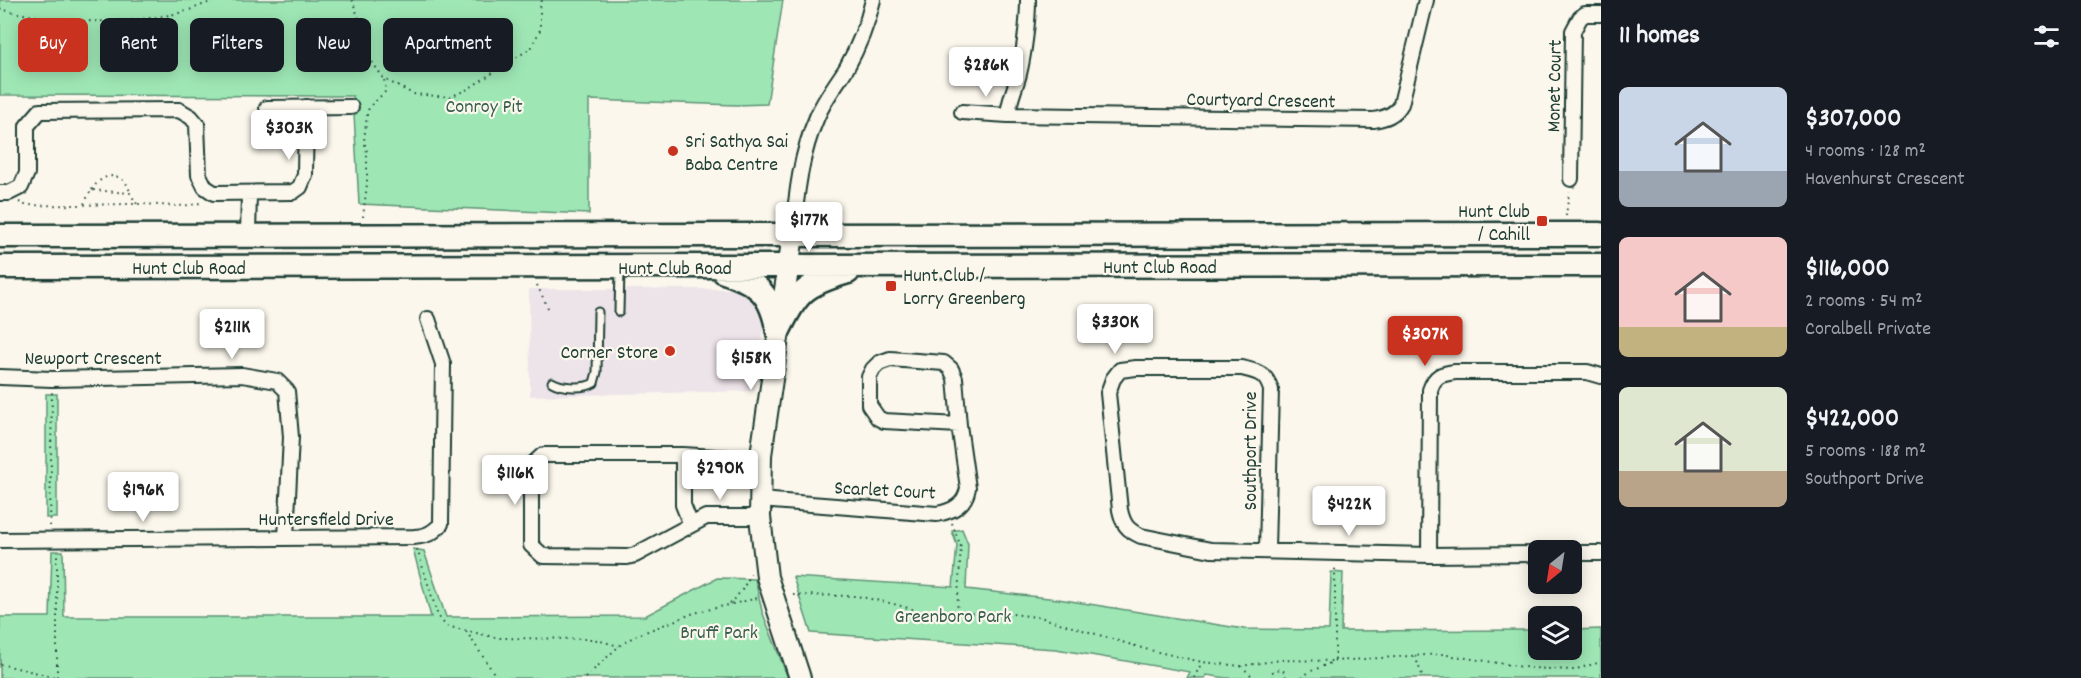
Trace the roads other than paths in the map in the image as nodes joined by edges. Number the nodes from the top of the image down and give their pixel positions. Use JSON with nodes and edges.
{"nodes":[{"id":1,"x":873,"y":0,"type":"edge"},
{"id":2,"x":1028,"y":0,"type":"edge"},
{"id":3,"x":1426,"y":0,"type":"edge"},
{"id":4,"x":1601,"y":14,"type":"edge"},
{"id":5,"x":306,"y":107,"type":"junction"},
{"id":6,"x":351,"y":107,"type":"dead end"},
{"id":7,"x":267,"y":108,"type":"dead end"},
{"id":8,"x":962,"y":112,"type":"dead end"},
{"id":9,"x":1008,"y":115,"type":"junction"},
{"id":10,"x":1571,"y":179,"type":"road end"},
{"id":11,"x":4,"y":193,"type":"edge"},
{"id":12,"x":249,"y":193,"type":"junction"},
{"id":13,"x":1601,"y":234,"type":"edge"},
{"id":14,"x":248,"y":235,"type":"junction"},
{"id":15,"x":793,"y":235,"type":"junction"},
{"id":16,"x":0,"y":236,"type":"edge"},
{"id":17,"x":1601,"y":265,"type":"edge"},
{"id":18,"x":705,"y":266,"type":"junction"},
{"id":19,"x":789,"y":266,"type":"junction"},
{"id":20,"x":0,"y":267,"type":"edge"},
{"id":21,"x":620,"y":267,"type":"junction"},
{"id":22,"x":870,"y":267,"type":"junction"},
{"id":23,"x":598,"y":312,"type":"dead end"},
{"id":24,"x":620,"y":312,"type":"dead end"},
{"id":25,"x":428,"y":319,"type":"dead end"},
{"id":26,"x":778,"y":332,"type":"junction"},
{"id":27,"x":0,"y":376,"type":"edge"},
{"id":28,"x":1601,"y":376,"type":"edge"},
{"id":29,"x":552,"y":382,"type":"dead end"},
{"id":30,"x":959,"y":425,"type":"junction"},
{"id":31,"x":683,"y":455,"type":"junction"},
{"id":32,"x":731,"y":458,"type":"dead end"},
{"id":33,"x":760,"y":509,"type":"junction"},
{"id":34,"x":690,"y":525,"type":"junction"},
{"id":35,"x":286,"y":537,"type":"junction"},
{"id":36,"x":0,"y":540,"type":"edge"},
{"id":37,"x":1267,"y":550,"type":"junction"},
{"id":38,"x":1582,"y":553,"type":"edge"},
{"id":39,"x":1601,"y":553,"type":"edge"},
{"id":40,"x":1528,"y":554,"type":"edge"},
{"id":41,"x":1429,"y":555,"type":"junction"},
{"id":42,"x":800,"y":678,"type":"edge"}],
"edges":[{"from":1,"to":15,"type":"street"},
{"from":2,"to":9,"type":"street"},
{"from":3,"to":9,"type":"street","name":"Courtyard Crescent"},
{"from":4,"to":10,"type":"street","name":"Monet Court"},
{"from":5,"to":6,"type":"street"},
{"from":5,"to":7,"type":"street"},
{"from":5,"to":12,"type":"street"},
{"from":8,"to":9,"type":"street","name":"Courtyard Crescent"},
{"from":11,"to":12,"type":"street"},
{"from":12,"to":14,"type":"street"},
{"from":13,"to":15,"type":"main road","name":"Hunt Club Road"},
{"from":14,"to":15,"type":"main road","name":"Hunt Club Road"},
{"from":14,"to":16,"type":"main road","name":"Hunt Club Road"},
{"from":15,"to":19,"type":"street"},
{"from":17,"to":22,"type":"main road","name":"Hunt Club Road"},
{"from":18,"to":19,"type":"main road","name":"Hunt Club Road"},
{"from":18,"to":21,"type":"main road","name":"Hunt Club Road"},
{"from":18,"to":26,"type":"main road"},
{"from":19,"to":22,"type":"main road","name":"Hunt Club Road"},
{"from":19,"to":26,"type":"street"},
{"from":20,"to":21,"type":"main road","name":"Hunt Club Road"},
{"from":21,"to":24,"type":"lane"},
{"from":22,"to":26,"type":"main road"},
{"from":23,"to":29,"type":"lane"},
{"from":25,"to":35,"type":"street","name":"Huntersfield Drive"},
{"from":26,"to":33,"type":"street"},
{"from":27,"to":35,"type":"street","name":"Newport Crescent"},
{"from":28,"to":41,"type":"street"},
{"from":30,"to":30,"type":"street","name":"Scarlet Court"},
{"from":30,"to":33,"type":"street","name":"Scarlet Court"},
{"from":31,"to":32,"type":"street"},
{"from":31,"to":34,"type":"street"},
{"from":31,"to":34,"type":"street","name":"Scarlet Court"},
{"from":33,"to":34,"type":"street","name":"Scarlet Court"},
{"from":33,"to":42,"type":"street"},
{"from":35,"to":36,"type":"street","name":"Huntersfield Drive"},
{"from":37,"to":37,"type":"street","name":"Southport Drive"},
{"from":37,"to":41,"type":"street","name":"Southport Drive"},
{"from":38,"to":39,"type":"street"},
{"from":40,"to":41,"type":"street","name":"Southport Drive"}]}
